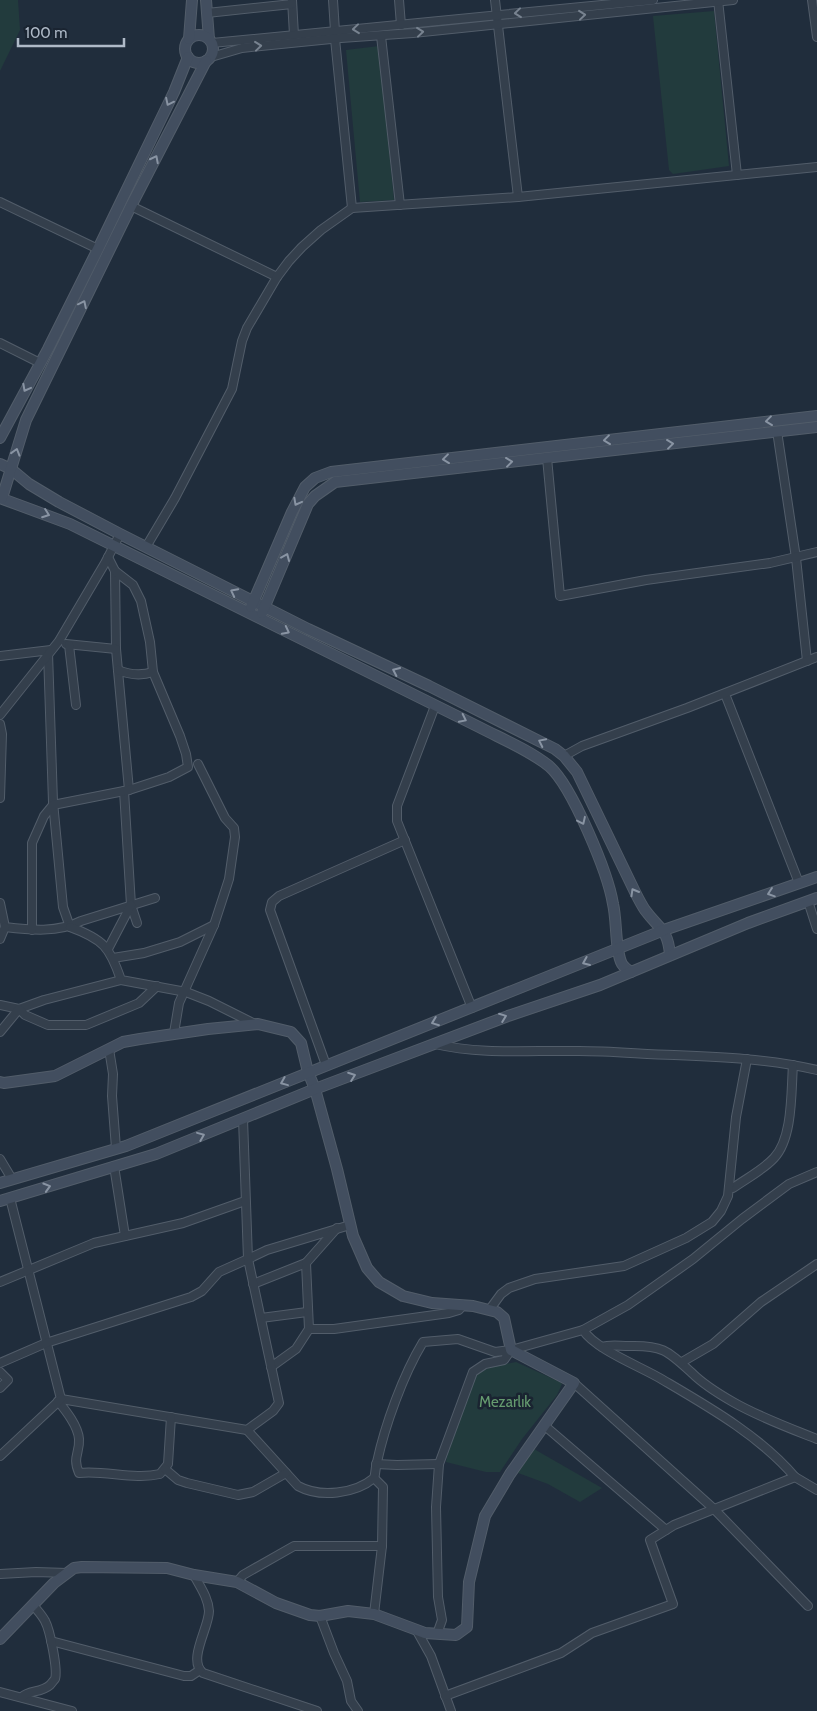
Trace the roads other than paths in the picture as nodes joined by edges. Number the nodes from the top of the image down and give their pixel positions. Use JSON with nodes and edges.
{"nodes":[{"id":1,"x":192,"y":0,"type":"edge"},
{"id":2,"x":206,"y":0,"type":"edge"},
{"id":3,"x":333,"y":0,"type":"edge"},
{"id":4,"x":399,"y":0,"type":"edge"},
{"id":5,"x":495,"y":0,"type":"edge"},
{"id":6,"x":653,"y":0,"type":"edge"},
{"id":7,"x":733,"y":0,"type":"edge"},
{"id":8,"x":812,"y":0,"type":"edge"},
{"id":9,"x":718,"y":1,"type":"edge"},
{"id":10,"x":292,"y":2,"type":"edge"},
{"id":11,"x":207,"y":13,"type":"junction"},
{"id":12,"x":498,"y":19,"type":"junction"},
{"id":13,"x":401,"y":25,"type":"junction"},
{"id":14,"x":294,"y":35,"type":"junction"},
{"id":15,"x":335,"y":35,"type":"junction"},
{"id":16,"x":381,"y":36,"type":"junction"},
{"id":17,"x":817,"y":37,"type":"edge"},
{"id":18,"x":189,"y":39,"type":"junction"},
{"id":19,"x":210,"y":41,"type":"junction"},
{"id":20,"x":188,"y":57,"type":"junction"},
{"id":21,"x":209,"y":59,"type":"junction"},
{"id":22,"x":817,"y":167,"type":"edge"},
{"id":23,"x":737,"y":175,"type":"junction"},
{"id":24,"x":518,"y":197,"type":"junction"},
{"id":25,"x":0,"y":202,"type":"edge"},
{"id":26,"x":400,"y":204,"type":"junction"},
{"id":27,"x":131,"y":206,"type":"junction"},
{"id":28,"x":352,"y":208,"type":"junction"},
{"id":29,"x":98,"y":249,"type":"junction"},
{"id":30,"x":277,"y":276,"type":"junction"},
{"id":31,"x":0,"y":343,"type":"edge"},
{"id":32,"x":40,"y":363,"type":"junction"},
{"id":33,"x":817,"y":416,"type":"edge"},
{"id":34,"x":817,"y":427,"type":"edge"},
{"id":35,"x":777,"y":431,"type":"junction"},
{"id":36,"x":0,"y":438,"type":"edge"},
{"id":37,"x":547,"y":458,"type":"junction"},
{"id":38,"x":0,"y":464,"type":"edge"},
{"id":39,"x":11,"y":470,"type":"junction"},
{"id":40,"x":1,"y":498,"type":"edge"},
{"id":41,"x":120,"y":534,"type":"junction"},
{"id":42,"x":113,"y":546,"type":"junction"},
{"id":43,"x":146,"y":547,"type":"junction"},
{"id":44,"x":817,"y":552,"type":"edge"},
{"id":45,"x":108,"y":557,"type":"junction"},
{"id":46,"x":796,"y":558,"type":"junction"},
{"id":47,"x":115,"y":571,"type":"junction"},
{"id":48,"x":253,"y":602,"type":"junction"},
{"id":49,"x":264,"y":608,"type":"junction"},
{"id":50,"x":248,"y":612,"type":"junction"},
{"id":51,"x":260,"y":618,"type":"junction"},
{"id":52,"x":69,"y":645,"type":"junction"},
{"id":53,"x":52,"y":649,"type":"junction"},
{"id":54,"x":116,"y":649,"type":"junction"},
{"id":55,"x":0,"y":656,"type":"edge"},
{"id":56,"x":817,"y":657,"type":"edge"},
{"id":57,"x":807,"y":661,"type":"junction"},
{"id":58,"x":118,"y":670,"type":"junction"},
{"id":59,"x":153,"y":672,"type":"junction"},
{"id":60,"x":724,"y":694,"type":"junction"},
{"id":61,"x":76,"y":705,"type":"dead end"},
{"id":62,"x":435,"y":706,"type":"junction"},
{"id":63,"x":0,"y":715,"type":"edge"},
{"id":64,"x":0,"y":724,"type":"edge"},
{"id":65,"x":564,"y":756,"type":"junction"},
{"id":66,"x":198,"y":764,"type":"dead end"},
{"id":67,"x":127,"y":791,"type":"junction"},
{"id":68,"x":0,"y":798,"type":"edge"},
{"id":69,"x":53,"y":805,"type":"junction"},
{"id":70,"x":405,"y":840,"type":"junction"},
{"id":71,"x":41,"y":872,"type":"dead end"},
{"id":72,"x":32,"y":873,"type":"junction"},
{"id":73,"x":817,"y":877,"type":"edge"},
{"id":74,"x":799,"y":884,"type":"junction"},
{"id":75,"x":155,"y":898,"type":"dead end"},
{"id":76,"x":812,"y":900,"type":"edge"},
{"id":77,"x":0,"y":903,"type":"edge"},
{"id":78,"x":132,"y":905,"type":"junction"},
{"id":79,"x":137,"y":923,"type":"dead end"},
{"id":80,"x":214,"y":925,"type":"junction"},
{"id":81,"x":5,"y":927,"type":"junction"},
{"id":82,"x":70,"y":927,"type":"junction"},
{"id":83,"x":817,"y":929,"type":"edge"},
{"id":84,"x":32,"y":930,"type":"junction"},
{"id":85,"x":664,"y":930,"type":"junction"},
{"id":86,"x":0,"y":940,"type":"edge"},
{"id":87,"x":108,"y":949,"type":"junction"},
{"id":88,"x":618,"y":949,"type":"junction"},
{"id":89,"x":670,"y":955,"type":"junction"},
{"id":90,"x":113,"y":958,"type":"junction"},
{"id":91,"x":631,"y":972,"type":"junction"},
{"id":92,"x":121,"y":980,"type":"junction"},
{"id":93,"x":157,"y":986,"type":"junction"},
{"id":94,"x":186,"y":992,"type":"junction"},
{"id":95,"x":0,"y":1005,"type":"edge"},
{"id":96,"x":472,"y":1008,"type":"junction"},
{"id":97,"x":19,"y":1009,"type":"junction"},
{"id":98,"x":256,"y":1025,"type":"junction"},
{"id":99,"x":0,"y":1032,"type":"edge"},
{"id":100,"x":174,"y":1034,"type":"junction"},
{"id":101,"x":435,"y":1044,"type":"junction"},
{"id":102,"x":108,"y":1049,"type":"junction"},
{"id":103,"x":747,"y":1059,"type":"junction"},
{"id":104,"x":326,"y":1065,"type":"junction"},
{"id":105,"x":793,"y":1065,"type":"junction"},
{"id":106,"x":817,"y":1070,"type":"edge"},
{"id":107,"x":308,"y":1072,"type":"junction"},
{"id":108,"x":0,"y":1082,"type":"edge"},
{"id":109,"x":315,"y":1089,"type":"junction"},
{"id":110,"x":242,"y":1119,"type":"junction"},
{"id":111,"x":116,"y":1148,"type":"junction"},
{"id":112,"x":0,"y":1160,"type":"edge"},
{"id":113,"x":114,"y":1166,"type":"junction"},
{"id":114,"x":817,"y":1172,"type":"edge"},
{"id":115,"x":12,"y":1179,"type":"junction"},
{"id":116,"x":0,"y":1183,"type":"edge"},
{"id":117,"x":729,"y":1188,"type":"junction"},
{"id":118,"x":5,"y":1199,"type":"edge"},
{"id":119,"x":245,"y":1201,"type":"junction"},
{"id":120,"x":350,"y":1225,"type":"junction"},
{"id":121,"x":338,"y":1228,"type":"junction"},
{"id":122,"x":125,"y":1236,"type":"junction"},
{"id":123,"x":248,"y":1259,"type":"junction"},
{"id":124,"x":306,"y":1263,"type":"junction"},
{"id":125,"x":817,"y":1264,"type":"edge"},
{"id":126,"x":28,"y":1270,"type":"junction"},
{"id":127,"x":0,"y":1282,"type":"edge"},
{"id":128,"x":253,"y":1284,"type":"junction"},
{"id":129,"x":463,"y":1305,"type":"junction"},
{"id":130,"x":490,"y":1310,"type":"junction"},
{"id":131,"x":307,"y":1312,"type":"junction"},
{"id":132,"x":260,"y":1318,"type":"junction"},
{"id":133,"x":309,"y":1329,"type":"junction"},
{"id":134,"x":583,"y":1330,"type":"junction"},
{"id":135,"x":46,"y":1343,"type":"junction"},
{"id":136,"x":602,"y":1347,"type":"junction"},
{"id":137,"x":511,"y":1350,"type":"junction"},
{"id":138,"x":682,"y":1362,"type":"junction"},
{"id":139,"x":0,"y":1363,"type":"edge"},
{"id":140,"x":271,"y":1366,"type":"junction"},
{"id":141,"x":0,"y":1372,"type":"edge"},
{"id":142,"x":574,"y":1383,"type":"junction"},
{"id":143,"x":0,"y":1388,"type":"edge"},
{"id":144,"x":59,"y":1400,"type":"junction"},
{"id":145,"x":171,"y":1416,"type":"junction"},
{"id":146,"x":545,"y":1426,"type":"junction"},
{"id":147,"x":247,"y":1430,"type":"junction"},
{"id":148,"x":817,"y":1438,"type":"edge"},
{"id":149,"x":0,"y":1456,"type":"edge"},
{"id":150,"x":376,"y":1464,"type":"junction"},
{"id":151,"x":439,"y":1464,"type":"junction"},
{"id":152,"x":165,"y":1469,"type":"junction"},
{"id":153,"x":286,"y":1473,"type":"junction"},
{"id":154,"x":794,"y":1477,"type":"junction"},
{"id":155,"x":374,"y":1478,"type":"junction"},
{"id":156,"x":817,"y":1490,"type":"edge"},
{"id":157,"x":714,"y":1509,"type":"junction"},
{"id":158,"x":666,"y":1530,"type":"junction"},
{"id":159,"x":382,"y":1546,"type":"junction"},
{"id":160,"x":0,"y":1574,"type":"edge"},
{"id":161,"x":67,"y":1574,"type":"junction"},
{"id":162,"x":194,"y":1575,"type":"junction"},
{"id":163,"x":237,"y":1582,"type":"junction"},
{"id":164,"x":33,"y":1605,"type":"junction"},
{"id":165,"x":808,"y":1606,"type":"dead end"},
{"id":166,"x":374,"y":1614,"type":"junction"},
{"id":167,"x":320,"y":1616,"type":"junction"},
{"id":168,"x":417,"y":1631,"type":"junction"},
{"id":169,"x":437,"y":1634,"type":"junction"},
{"id":170,"x":0,"y":1640,"type":"edge"},
{"id":171,"x":51,"y":1640,"type":"junction"},
{"id":172,"x":200,"y":1670,"type":"junction"},
{"id":173,"x":0,"y":1692,"type":"edge"},
{"id":174,"x":445,"y":1696,"type":"junction"},
{"id":175,"x":22,"y":1697,"type":"junction"},
{"id":176,"x":449,"y":1710,"type":"edge"},
{"id":177,"x":72,"y":1711,"type":"edge"},
{"id":178,"x":317,"y":1711,"type":"edge"},
{"id":179,"x":358,"y":1711,"type":"edge"}],
"edges":[{"from":1,"to":18,"type":"street"},
{"from":2,"to":11,"type":"street"},
{"from":3,"to":15,"type":"street"},
{"from":4,"to":13,"type":"street"},
{"from":5,"to":12,"type":"street"},
{"from":6,"to":12,"type":"street","one_way":true},
{"from":7,"to":9,"type":"street"},
{"from":8,"to":17,"type":"street"},
{"from":12,"to":9,"type":"street","one_way":true},
{"from":9,"to":23,"type":"street"},
{"from":10,"to":11,"type":"street"},
{"from":10,"to":14,"type":"street"},
{"from":11,"to":19,"type":"street"},
{"from":12,"to":13,"type":"street"},
{"from":16,"to":12,"type":"street","one_way":true},
{"from":12,"to":24,"type":"street"},
{"from":13,"to":15,"type":"street","one_way":true},
{"from":14,"to":15,"type":"street"},
{"from":14,"to":19,"type":"street"},
{"from":15,"to":16,"type":"street"},
{"from":21,"to":15,"type":"street","one_way":true},
{"from":15,"to":28,"type":"street"},
{"from":16,"to":26,"type":"street"},
{"from":18,"to":19,"type":"street"},
{"from":18,"to":20,"type":"street"},
{"from":19,"to":21,"type":"street"},
{"from":20,"to":21,"type":"street"},
{"from":20,"to":29,"type":"street","one_way":true},
{"from":27,"to":21,"type":"street","one_way":true},
{"from":22,"to":23,"type":"street"},
{"from":23,"to":24,"type":"street"},
{"from":24,"to":26,"type":"street"},
{"from":25,"to":29,"type":"street"},
{"from":26,"to":28,"type":"street"},
{"from":27,"to":30,"type":"street"},
{"from":39,"to":27,"type":"street","one_way":true},
{"from":28,"to":30,"type":"street"},
{"from":29,"to":32,"type":"street"},
{"from":30,"to":43,"type":"street"},
{"from":31,"to":32,"type":"street"},
{"from":32,"to":36,"type":"street","one_way":true},
{"from":33,"to":48,"type":"street","one_way":true},
{"from":34,"to":35,"type":"street"},
{"from":37,"to":35,"type":"street","one_way":true},
{"from":35,"to":46,"type":"street"},
{"from":37,"to":46,"type":"street"},
{"from":49,"to":37,"type":"street","one_way":true},
{"from":38,"to":39,"type":"street"},
{"from":39,"to":40,"type":"street"},
{"from":39,"to":41,"type":"street"},
{"from":40,"to":42,"type":"street","one_way":true},
{"from":41,"to":42,"type":"street"},
{"from":41,"to":43,"type":"street"},
{"from":42,"to":45,"type":"street"},
{"from":42,"to":50,"type":"street"},
{"from":48,"to":43,"type":"street","one_way":true},
{"from":44,"to":46,"type":"street"},
{"from":45,"to":47,"type":"street"},
{"from":45,"to":53,"type":"street"},
{"from":46,"to":57,"type":"street"},
{"from":47,"to":54,"type":"street"},
{"from":47,"to":59,"type":"street"},
{"from":48,"to":49,"type":"street"},
{"from":48,"to":50,"type":"street"},
{"from":49,"to":51,"type":"street"},
{"from":65,"to":49,"type":"street","one_way":true},
{"from":50,"to":51,"type":"street"},
{"from":51,"to":62,"type":"street","one_way":true},
{"from":52,"to":53,"type":"street"},
{"from":52,"to":54,"type":"street"},
{"from":52,"to":61,"type":"street"},
{"from":53,"to":55,"type":"street"},
{"from":53,"to":63,"type":"street"},
{"from":53,"to":69,"type":"street"},
{"from":54,"to":58,"type":"street"},
{"from":56,"to":57,"type":"street"},
{"from":57,"to":60,"type":"street"},
{"from":58,"to":59,"type":"street"},
{"from":58,"to":67,"type":"street"},
{"from":59,"to":67,"type":"street"},
{"from":60,"to":65,"type":"street"},
{"from":60,"to":74,"type":"street"},
{"from":62,"to":70,"type":"street"},
{"from":62,"to":88,"type":"street","one_way":true},
{"from":64,"to":68,"type":"street"},
{"from":85,"to":65,"type":"street","one_way":true},
{"from":66,"to":80,"type":"street"},
{"from":67,"to":69,"type":"street"},
{"from":67,"to":78,"type":"street"},
{"from":69,"to":72,"type":"street"},
{"from":69,"to":82,"type":"street"},
{"from":70,"to":96,"type":"street"},
{"from":70,"to":104,"type":"street"},
{"from":71,"to":72,"type":"street"},
{"from":72,"to":84,"type":"street"},
{"from":73,"to":74,"type":"street"},
{"from":74,"to":85,"type":"street","one_way":true},
{"from":75,"to":78,"type":"street"},
{"from":76,"to":83,"type":"street"},
{"from":76,"to":89,"type":"street"},
{"from":77,"to":81,"type":"street"},
{"from":78,"to":79,"type":"street"},
{"from":78,"to":82,"type":"street"},
{"from":78,"to":87,"type":"street"},
{"from":80,"to":90,"type":"street"},
{"from":80,"to":94,"type":"street"},
{"from":81,"to":84,"type":"street"},
{"from":81,"to":86,"type":"street"},
{"from":82,"to":84,"type":"street"},
{"from":82,"to":87,"type":"street"},
{"from":85,"to":88,"type":"street"},
{"from":85,"to":89,"type":"street"},
{"from":87,"to":90,"type":"street"},
{"from":88,"to":91,"type":"street"},
{"from":88,"to":96,"type":"street","one_way":true},
{"from":89,"to":91,"type":"street"},
{"from":90,"to":92,"type":"street"},
{"from":101,"to":91,"type":"street","one_way":true},
{"from":92,"to":93,"type":"street"},
{"from":92,"to":97,"type":"street"},
{"from":93,"to":94,"type":"street"},
{"from":93,"to":97,"type":"street"},
{"from":94,"to":98,"type":"street"},
{"from":94,"to":100,"type":"street"},
{"from":95,"to":97,"type":"street"},
{"from":96,"to":104,"type":"street","one_way":true},
{"from":97,"to":99,"type":"street"},
{"from":98,"to":100,"type":"street"},
{"from":98,"to":107,"type":"street"},
{"from":100,"to":102,"type":"street"},
{"from":101,"to":103,"type":"street"},
{"from":109,"to":101,"type":"street","one_way":true},
{"from":102,"to":108,"type":"street"},
{"from":102,"to":111,"type":"street"},
{"from":103,"to":105,"type":"street"},
{"from":103,"to":117,"type":"street"},
{"from":104,"to":107,"type":"street"},
{"from":105,"to":106,"type":"street"},
{"from":105,"to":117,"type":"street"},
{"from":107,"to":109,"type":"street"},
{"from":107,"to":111,"type":"street","one_way":true},
{"from":109,"to":110,"type":"street"},
{"from":109,"to":120,"type":"street"},
{"from":113,"to":110,"type":"street","one_way":true},
{"from":110,"to":119,"type":"street"},
{"from":111,"to":115,"type":"street"},
{"from":112,"to":115,"type":"street"},
{"from":118,"to":113,"type":"street","one_way":true},
{"from":113,"to":122,"type":"street"},
{"from":114,"to":134,"type":"street"},
{"from":115,"to":116,"type":"street"},
{"from":117,"to":130,"type":"street"},
{"from":118,"to":126,"type":"street"},
{"from":119,"to":122,"type":"street"},
{"from":119,"to":123,"type":"street"},
{"from":120,"to":121,"type":"street"},
{"from":120,"to":129,"type":"street"},
{"from":121,"to":123,"type":"street"},
{"from":121,"to":124,"type":"street"},
{"from":122,"to":126,"type":"street"},
{"from":123,"to":128,"type":"street"},
{"from":123,"to":135,"type":"street"},
{"from":124,"to":128,"type":"street"},
{"from":124,"to":131,"type":"street"},
{"from":125,"to":138,"type":"street"},
{"from":126,"to":127,"type":"street"},
{"from":126,"to":135,"type":"street"},
{"from":128,"to":132,"type":"street"},
{"from":129,"to":130,"type":"street"},
{"from":129,"to":133,"type":"street"},
{"from":130,"to":137,"type":"street"},
{"from":131,"to":132,"type":"street"},
{"from":131,"to":133,"type":"street"},
{"from":132,"to":140,"type":"street"},
{"from":133,"to":140,"type":"street"},
{"from":134,"to":136,"type":"street"},
{"from":134,"to":137,"type":"street"},
{"from":135,"to":139,"type":"street"},
{"from":135,"to":144,"type":"street"},
{"from":136,"to":138,"type":"street"},
{"from":136,"to":154,"type":"street"},
{"from":137,"to":142,"type":"street"},
{"from":137,"to":150,"type":"street"},
{"from":137,"to":151,"type":"street"},
{"from":138,"to":148,"type":"street"},
{"from":140,"to":147,"type":"street"},
{"from":141,"to":143,"type":"street"},
{"from":142,"to":146,"type":"street"},
{"from":142,"to":157,"type":"street"},
{"from":144,"to":145,"type":"street"},
{"from":144,"to":149,"type":"street"},
{"from":144,"to":152,"type":"street"},
{"from":145,"to":147,"type":"street"},
{"from":145,"to":152,"type":"street"},
{"from":146,"to":158,"type":"street"},
{"from":146,"to":169,"type":"street"},
{"from":147,"to":153,"type":"street"},
{"from":150,"to":151,"type":"street"},
{"from":150,"to":155,"type":"street"},
{"from":151,"to":169,"type":"street"},
{"from":152,"to":153,"type":"street"},
{"from":153,"to":155,"type":"street"},
{"from":154,"to":156,"type":"street"},
{"from":154,"to":157,"type":"street"},
{"from":155,"to":159,"type":"street"},
{"from":157,"to":158,"type":"street"},
{"from":157,"to":165,"type":"street"},
{"from":158,"to":174,"type":"street"},
{"from":159,"to":163,"type":"street"},
{"from":159,"to":166,"type":"street"},
{"from":160,"to":161,"type":"street"},
{"from":161,"to":162,"type":"street"},
{"from":161,"to":164,"type":"street"},
{"from":162,"to":163,"type":"street"},
{"from":162,"to":172,"type":"street"},
{"from":163,"to":167,"type":"street"},
{"from":164,"to":170,"type":"street"},
{"from":164,"to":171,"type":"street"},
{"from":166,"to":167,"type":"street"},
{"from":166,"to":168,"type":"street"},
{"from":167,"to":179,"type":"street"},
{"from":168,"to":169,"type":"street"},
{"from":168,"to":174,"type":"street"},
{"from":171,"to":172,"type":"street"},
{"from":171,"to":175,"type":"street"},
{"from":172,"to":178,"type":"street"},
{"from":173,"to":175,"type":"street"},
{"from":174,"to":176,"type":"street"},
{"from":175,"to":177,"type":"street"}]}
